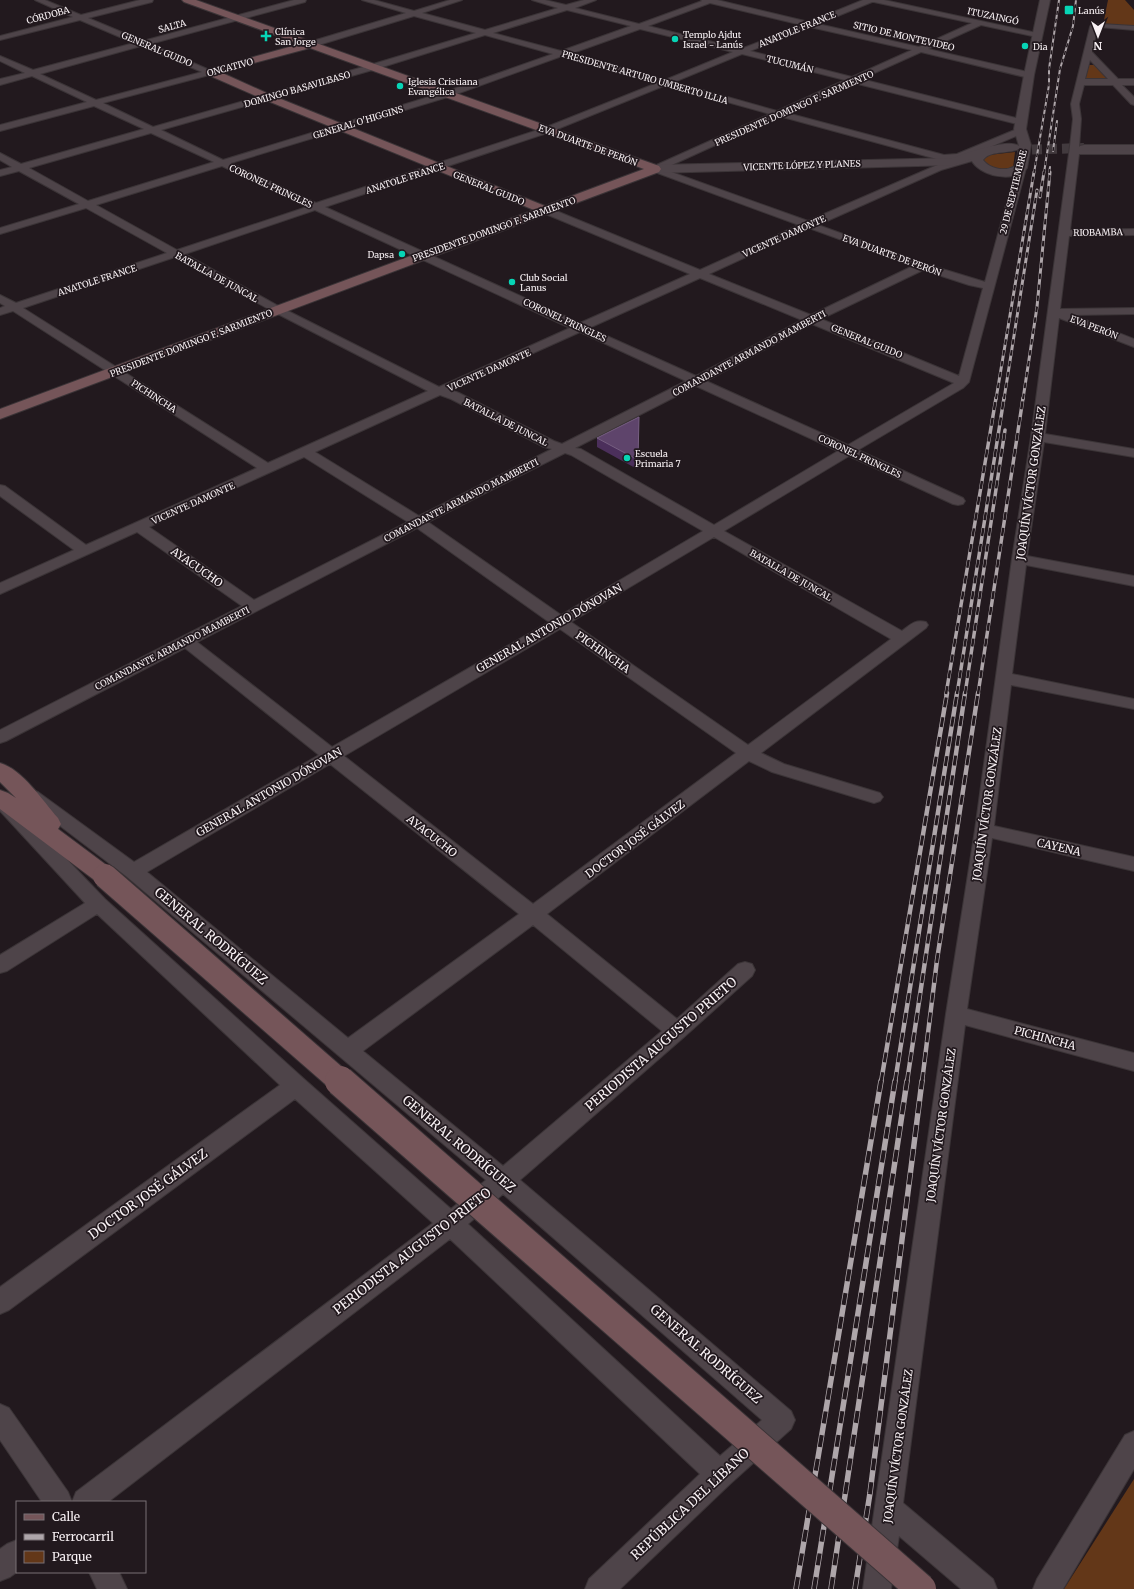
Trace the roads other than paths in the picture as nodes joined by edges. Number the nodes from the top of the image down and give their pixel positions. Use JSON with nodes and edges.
{"nodes":[{"id":1,"x":39,"y":0,"type":"edge"},
{"id":2,"x":148,"y":0,"type":"edge"},
{"id":3,"x":187,"y":0,"type":"edge"},
{"id":4,"x":302,"y":0,"type":"edge"},
{"id":5,"x":366,"y":0,"type":"edge"},
{"id":6,"x":458,"y":0,"type":"edge"},
{"id":7,"x":536,"y":0,"type":"edge"},
{"id":8,"x":592,"y":0,"type":"edge"},
{"id":9,"x":709,"y":0,"type":"edge"},
{"id":10,"x":870,"y":0,"type":"edge"},
{"id":11,"x":874,"y":0,"type":"edge"},
{"id":12,"x":1045,"y":0,"type":"edge"},
{"id":13,"x":567,"y":8,"type":"junction"},
{"id":14,"x":415,"y":13,"type":"junction"},
{"id":15,"x":81,"y":17,"type":"junction"},
{"id":16,"x":236,"y":19,"type":"junction"},
{"id":17,"x":979,"y":23,"type":"junction"},
{"id":18,"x":809,"y":24,"type":"junction"},
{"id":19,"x":640,"y":26,"type":"junction"},
{"id":20,"x":1101,"y":26,"type":"joint"},
{"id":21,"x":1134,"y":28,"type":"edge"},
{"id":22,"x":484,"y":33,"type":"junction"},
{"id":23,"x":1037,"y":35,"type":"junction"},
{"id":24,"x":0,"y":38,"type":"edge"},
{"id":25,"x":144,"y":43,"type":"junction"},
{"id":26,"x":309,"y":45,"type":"junction"},
{"id":27,"x":921,"y":51,"type":"junction"},
{"id":28,"x":740,"y":52,"type":"junction"},
{"id":29,"x":1088,"y":53,"type":"junction"},
{"id":30,"x":563,"y":54,"type":"junction"},
{"id":31,"x":0,"y":58,"type":"edge"},
{"id":32,"x":373,"y":67,"type":"junction"},
{"id":33,"x":210,"y":72,"type":"junction"},
{"id":34,"x":33,"y":73,"type":"junction"},
{"id":35,"x":1029,"y":75,"type":"junction"},
{"id":36,"x":855,"y":81,"type":"junction"},
{"id":37,"x":0,"y":82,"type":"edge"},
{"id":38,"x":665,"y":82,"type":"junction"},
{"id":39,"x":1080,"y":82,"type":"junction"},
{"id":40,"x":1115,"y":82,"type":"junction"},
{"id":41,"x":1134,"y":82,"type":"edge"},
{"id":42,"x":448,"y":94,"type":"junction"},
{"id":43,"x":267,"y":97,"type":"junction"},
{"id":44,"x":95,"y":102,"type":"junction"},
{"id":45,"x":1134,"y":102,"type":"edge"},
{"id":46,"x":780,"y":114,"type":"junction"},
{"id":47,"x":1021,"y":126,"type":"junction"},
{"id":48,"x":341,"y":127,"type":"junction"},
{"id":49,"x":0,"y":128,"type":"edge"},
{"id":50,"x":153,"y":130,"type":"junction"},
{"id":51,"x":547,"y":130,"type":"junction"},
{"id":52,"x":1075,"y":148,"type":"junction"},
{"id":53,"x":1134,"y":148,"type":"edge"},
{"id":54,"x":0,"y":156,"type":"edge"},
{"id":55,"x":979,"y":156,"type":"junction"},
{"id":56,"x":924,"y":157,"type":"junction"},
{"id":57,"x":222,"y":163,"type":"junction"},
{"id":58,"x":947,"y":163,"type":"junction"},
{"id":59,"x":437,"y":167,"type":"junction"},
{"id":60,"x":20,"y":168,"type":"junction"},
{"id":61,"x":1021,"y":168,"type":"junction"},
{"id":62,"x":655,"y":169,"type":"junction"},
{"id":63,"x":0,"y":173,"type":"edge"},
{"id":64,"x":1016,"y":186,"type":"junction"},
{"id":65,"x":87,"y":205,"type":"junction"},
{"id":66,"x":316,"y":207,"type":"junction"},
{"id":67,"x":545,"y":210,"type":"junction"},
{"id":68,"x":808,"y":225,"type":"junction"},
{"id":69,"x":0,"y":231,"type":"edge"},
{"id":70,"x":1134,"y":232,"type":"edge"},
{"id":71,"x":1063,"y":233,"type":"junction"},
{"id":72,"x":175,"y":254,"type":"junction"},
{"id":73,"x":424,"y":256,"type":"junction"},
{"id":74,"x":922,"y":266,"type":"junction"},
{"id":75,"x":700,"y":273,"type":"junction"},
{"id":76,"x":989,"y":286,"type":"junction"},
{"id":77,"x":0,"y":298,"type":"edge"},
{"id":78,"x":14,"y":308,"type":"junction"},
{"id":79,"x":278,"y":310,"type":"junction"},
{"id":80,"x":1134,"y":311,"type":"edge"},
{"id":81,"x":0,"y":312,"type":"edge"},
{"id":82,"x":1054,"y":312,"type":"junction"},
{"id":83,"x":813,"y":319,"type":"junction"},
{"id":84,"x":582,"y":328,"type":"junction"},
{"id":85,"x":1134,"y":343,"type":"edge"},
{"id":86,"x":115,"y":371,"type":"junction"},
{"id":87,"x":696,"y":381,"type":"junction"},
{"id":88,"x":963,"y":382,"type":"junction"},
{"id":89,"x":441,"y":392,"type":"junction"},
{"id":90,"x":0,"y":414,"type":"edge"},
{"id":91,"x":1038,"y":437,"type":"junction"},
{"id":92,"x":562,"y":448,"type":"junction"},
{"id":93,"x":849,"y":450,"type":"junction"},
{"id":94,"x":306,"y":452,"type":"junction"},
{"id":95,"x":1134,"y":453,"type":"edge"},
{"id":96,"x":267,"y":470,"type":"junction"},
{"id":97,"x":0,"y":489,"type":"edge"},
{"id":98,"x":958,"y":500,"type":"dead end"},
{"id":99,"x":418,"y":522,"type":"junction"},
{"id":100,"x":139,"y":527,"type":"junction"},
{"id":101,"x":713,"y":531,"type":"junction"},
{"id":102,"x":85,"y":551,"type":"junction"},
{"id":103,"x":1019,"y":559,"type":"junction"},
{"id":104,"x":1134,"y":581,"type":"edge"},
{"id":105,"x":0,"y":589,"type":"edge"},
{"id":106,"x":254,"y":607,"type":"junction"},
{"id":107,"x":560,"y":622,"type":"junction"},
{"id":108,"x":920,"y":625,"type":"dead end"},
{"id":109,"x":902,"y":638,"type":"junction"},
{"id":110,"x":186,"y":642,"type":"junction"},
{"id":111,"x":1004,"y":678,"type":"junction"},
{"id":112,"x":1134,"y":704,"type":"edge"},
{"id":113,"x":0,"y":736,"type":"edge"},
{"id":114,"x":749,"y":754,"type":"junction"},
{"id":115,"x":330,"y":756,"type":"junction"},
{"id":116,"x":4,"y":788,"type":"edge"},
{"id":117,"x":874,"y":797,"type":"dead end"},
{"id":118,"x":984,"y":830,"type":"junction"},
{"id":119,"x":1134,"y":864,"type":"edge"},
{"id":120,"x":112,"y":884,"type":"junction"},
{"id":121,"x":533,"y":914,"type":"junction"},
{"id":122,"x":0,"y":965,"type":"edge"},
{"id":123,"x":745,"y":970,"type":"dead end"},
{"id":124,"x":956,"y":1014,"type":"junction"},
{"id":125,"x":677,"y":1031,"type":"junction"},
{"id":126,"x":348,"y":1050,"type":"junction"},
{"id":127,"x":1134,"y":1062,"type":"edge"},
{"id":128,"x":296,"y":1086,"type":"junction"},
{"id":129,"x":502,"y":1180,"type":"junction"},
{"id":130,"x":451,"y":1224,"type":"junction"},
{"id":131,"x":0,"y":1302,"type":"edge"},
{"id":132,"x":0,"y":1417,"type":"edge"},
{"id":133,"x":782,"y":1420,"type":"joint"},
{"id":134,"x":1134,"y":1444,"type":"edge"},
{"id":135,"x":720,"y":1474,"type":"junction"},
{"id":136,"x":57,"y":1501,"type":"edge"},
{"id":137,"x":87,"y":1501,"type":"edge"},
{"id":138,"x":889,"y":1509,"type":"junction"},
{"id":139,"x":866,"y":1540,"type":"junction"},
{"id":140,"x":16,"y":1555,"type":"edge"},
{"id":141,"x":0,"y":1567,"type":"edge"},
{"id":142,"x":103,"y":1573,"type":"edge"},
{"id":143,"x":113,"y":1589,"type":"edge"},
{"id":144,"x":599,"y":1589,"type":"edge"},
{"id":145,"x":877,"y":1589,"type":"edge"},
{"id":146,"x":908,"y":1589,"type":"edge"},
{"id":147,"x":920,"y":1589,"type":"edge"},
{"id":148,"x":933,"y":1589,"type":"edge"},
{"id":149,"x":983,"y":1589,"type":"edge"},
{"id":150,"x":1047,"y":1589,"type":"edge"}],
"edges":[{"from":1,"to":15,"type":"street","name":"GENERAL GUIDO"},
{"from":2,"to":15,"type":"street","name":"CÓRDOBA"},
{"from":3,"to":16,"type":"main road","name":"EVA DUARTE DE PERÓN"},
{"from":4,"to":16,"type":"street","name":"SALTA"},
{"from":5,"to":14,"type":"street","name":"PRESIDENTE ARTURO UMBERTO ILLIA"},
{"from":6,"to":14,"type":"street","name":"ONCATIVO"},
{"from":7,"to":13,"type":"street","name":"TUCUMÁN"},
{"from":8,"to":13,"type":"street","name":"DOMINGO BASAVILBASO"},
{"from":9,"to":18,"type":"street","name":"SITIO DE MONTEVIDEO"},
{"from":9,"to":19,"type":"street","name":"GENERAL O'HIGGINS"},
{"from":10,"to":18,"type":"street","name":"ANATOLE FRANCE"},
{"from":11,"to":17,"type":"street","name":"ITUZAINGÓ"},
{"from":12,"to":23,"type":"street","name":"29 DE SEPTIEMBRE"},
{"from":13,"to":19,"type":"street","name":"TUCUMÁN"},
{"from":13,"to":22,"type":"street","name":"DOMINGO BASAVILBASO"},
{"from":14,"to":22,"type":"street","name":"PRESIDENTE ARTURO UMBERTO ILLIA"},
{"from":14,"to":26,"type":"street","name":"ONCATIVO"},
{"from":15,"to":24,"type":"street","name":"CÓRDOBA"},
{"from":15,"to":25,"type":"street","name":"GENERAL GUIDO"},
{"from":16,"to":25,"type":"street","name":"SALTA"},
{"from":16,"to":26,"type":"main road","name":"EVA DUARTE DE PERÓN"},
{"from":17,"to":23,"type":"street","name":"ITUZAINGÓ"},
{"from":17,"to":27,"type":"street","name":"PRESIDENTE DOMINGO F. SARMIENTO"},
{"from":18,"to":27,"type":"street","name":"SITIO DE MONTEVIDEO"},
{"from":18,"to":28,"type":"street","name":"ANATOLE FRANCE"},
{"from":19,"to":28,"type":"street","name":"TUCUMÁN"},
{"from":19,"to":30,"type":"street","name":"GENERAL O'HIGGINS"},
{"from":20,"to":21,"type":"street"},
{"from":20,"to":29,"type":"street"},
{"from":22,"to":30,"type":"street","name":"PRESIDENTE ARTURO UMBERTO ILLIA"},
{"from":22,"to":32,"type":"street","name":"DOMINGO BASAVILBASO"},
{"from":23,"to":35,"type":"street","name":"29 DE SEPTIEMBRE"},
{"from":25,"to":33,"type":"street","name":"GENERAL GUIDO"},
{"from":25,"to":34,"type":"street","name":"SALTA"},
{"from":26,"to":32,"type":"main road","name":"EVA DUARTE DE PERÓN"},
{"from":26,"to":33,"type":"main road","name":"ONCATIVO"},
{"from":27,"to":35,"type":"street","name":"SITIO DE MONTEVIDEO"},
{"from":27,"to":36,"type":"street","name":"PRESIDENTE DOMINGO F. SARMIENTO"},
{"from":28,"to":36,"type":"street","name":"TUCUMÁN"},
{"from":28,"to":38,"type":"street","name":"ANATOLE FRANCE"},
{"from":29,"to":39,"type":"street"},
{"from":29,"to":40,"type":"street"},
{"from":30,"to":38,"type":"street","name":"PRESIDENTE ARTURO UMBERTO ILLIA"},
{"from":30,"to":42,"type":"street","name":"GENERAL O'HIGGINS"},
{"from":31,"to":34,"type":"street","name":"CORONEL PRINGLES"},
{"from":32,"to":42,"type":"main road","name":"EVA DUARTE DE PERÓN"},
{"from":32,"to":43,"type":"street","name":"DOMINGO BASAVILBASO"},
{"from":33,"to":43,"type":"main road","name":"GENERAL GUIDO"},
{"from":33,"to":44,"type":"street","name":"ONCATIVO"},
{"from":34,"to":37,"type":"street","name":"SALTA"},
{"from":34,"to":44,"type":"street","name":"CORONEL PRINGLES"},
{"from":35,"to":47,"type":"street","name":"29 DE SEPTIEMBRE"},
{"from":36,"to":46,"type":"street","name":"PRESIDENTE DOMINGO F. SARMIENTO"},
{"from":36,"to":47,"type":"street","name":"TUCUMÁN"},
{"from":38,"to":46,"type":"street","name":"PRESIDENTE ARTURO UMBERTO ILLIA"},
{"from":38,"to":51,"type":"street","name":"ANATOLE FRANCE"},
{"from":39,"to":40,"type":"street"},
{"from":39,"to":52,"type":"street","name":"JOAQUÍN VÍCTOR GONZÁLEZ"},
{"from":40,"to":41,"type":"street"},
{"from":40,"to":45,"type":"street"},
{"from":42,"to":48,"type":"street","name":"GENERAL O'HIGGINS"},
{"from":42,"to":51,"type":"main road","name":"EVA DUARTE DE PERÓN"},
{"from":43,"to":48,"type":"main road","name":"GENERAL GUIDO"},
{"from":43,"to":50,"type":"street","name":"DOMINGO BASAVILBASO"},
{"from":44,"to":49,"type":"street","name":"ONCATIVO"},
{"from":44,"to":50,"type":"street","name":"CORONEL PRINGLES"},
{"from":46,"to":56,"type":"street","name":"PRESIDENTE ARTURO UMBERTO ILLIA"},
{"from":46,"to":62,"type":"street","name":"PRESIDENTE DOMINGO F. SARMIENTO"},
{"from":47,"to":58,"type":"street","name":"VICENTE DAMONTE"},
{"from":47,"to":61,"type":"street","name":"29 DE SEPTIEMBRE"},
{"from":48,"to":57,"type":"street","name":"GENERAL O'HIGGINS"},
{"from":48,"to":59,"type":"main road","name":"GENERAL GUIDO"},
{"from":50,"to":57,"type":"street","name":"CORONEL PRINGLES"},
{"from":50,"to":60,"type":"street","name":"DOMINGO BASAVILBASO"},
{"from":51,"to":59,"type":"street","name":"ANATOLE FRANCE"},
{"from":51,"to":62,"type":"main road","name":"EVA DUARTE DE PERÓN"},
{"from":52,"to":53,"type":"street"},
{"from":52,"to":71,"type":"street","name":"JOAQUÍN VÍCTOR GONZÁLEZ"},
{"from":54,"to":60,"type":"street","name":"BATALLA DE JUNCAL"},
{"from":55,"to":58,"type":"street","name":"VICENTE DAMONTE"},
{"from":55,"to":58,"type":"street","name":"VICENTE LÓPEZ Y PLANES"},
{"from":55,"to":61,"type":"street"},
{"from":56,"to":58,"type":"street","name":"VICENTE LÓPEZ Y PLANES"},
{"from":56,"to":62,"type":"street","name":"VICENTE LÓPEZ Y PLANES"},
{"from":57,"to":65,"type":"street","name":"GENERAL O'HIGGINS"},
{"from":57,"to":66,"type":"street","name":"CORONEL PRINGLES"},
{"from":58,"to":64,"type":"street"},
{"from":58,"to":68,"type":"street","name":"VICENTE DAMONTE"},
{"from":59,"to":66,"type":"street","name":"ANATOLE FRANCE"},
{"from":59,"to":67,"type":"main road","name":"GENERAL GUIDO"},
{"from":60,"to":63,"type":"street","name":"DOMINGO BASAVILBASO"},
{"from":60,"to":65,"type":"street","name":"BATALLA DE JUNCAL"},
{"from":61,"to":64,"type":"street","name":"29 DE SEPTIEMBRE"},
{"from":62,"to":67,"type":"main road","name":"PRESIDENTE DOMINGO F. SARMIENTO"},
{"from":62,"to":68,"type":"street","name":"EVA DUARTE DE PERÓN"},
{"from":64,"to":76,"type":"street","name":"29 DE SEPTIEMBRE"},
{"from":65,"to":69,"type":"street","name":"GENERAL O'HIGGINS"},
{"from":65,"to":72,"type":"street","name":"BATALLA DE JUNCAL"},
{"from":66,"to":72,"type":"street","name":"ANATOLE FRANCE"},
{"from":66,"to":73,"type":"street","name":"CORONEL PRINGLES"},
{"from":67,"to":73,"type":"main road","name":"PRESIDENTE DOMINGO F. SARMIENTO"},
{"from":67,"to":75,"type":"street","name":"GENERAL GUIDO"},
{"from":68,"to":74,"type":"street","name":"EVA DUARTE DE PERÓN"},
{"from":68,"to":75,"type":"street","name":"VICENTE DAMONTE"},
{"from":70,"to":71,"type":"street","name":"RIOBAMBA"},
{"from":71,"to":82,"type":"street","name":"JOAQUÍN VÍCTOR GONZÁLEZ"},
{"from":72,"to":78,"type":"street","name":"ANATOLE FRANCE"},
{"from":72,"to":79,"type":"street","name":"BATALLA DE JUNCAL"},
{"from":73,"to":79,"type":"main road","name":"PRESIDENTE DOMINGO F. SARMIENTO"},
{"from":73,"to":84,"type":"street","name":"CORONEL PRINGLES"},
{"from":74,"to":76,"type":"street","name":"EVA DUARTE DE PERÓN"},
{"from":74,"to":83,"type":"street","name":"COMANDANTE ARMANDO MAMBERTI"},
{"from":75,"to":83,"type":"street","name":"GENERAL GUIDO"},
{"from":75,"to":84,"type":"street","name":"VICENTE DAMONTE"},
{"from":76,"to":88,"type":"street","name":"29 DE SEPTIEMBRE"},
{"from":77,"to":78,"type":"street","name":"PICHINCHA"},
{"from":78,"to":81,"type":"street","name":"ANATOLE FRANCE"},
{"from":78,"to":86,"type":"street","name":"PICHINCHA"},
{"from":79,"to":86,"type":"main road","name":"PRESIDENTE DOMINGO F. SARMIENTO"},
{"from":79,"to":89,"type":"street","name":"BATALLA DE JUNCAL"},
{"from":80,"to":82,"type":"street"},
{"from":82,"to":85,"type":"street","name":"EVA PERÓN"},
{"from":82,"to":91,"type":"street","name":"JOAQUÍN VÍCTOR GONZÁLEZ"},
{"from":83,"to":87,"type":"street","name":"COMANDANTE ARMANDO MAMBERTI"},
{"from":83,"to":88,"type":"street","name":"GENERAL GUIDO"},
{"from":84,"to":87,"type":"street","name":"CORONEL PRINGLES"},
{"from":84,"to":89,"type":"street","name":"VICENTE DAMONTE"},
{"from":86,"to":90,"type":"main road","name":"PRESIDENTE DOMINGO F. SARMIENTO"},
{"from":86,"to":96,"type":"street","name":"PICHINCHA"},
{"from":87,"to":92,"type":"street","name":"COMANDANTE ARMANDO MAMBERTI"},
{"from":87,"to":93,"type":"street","name":"CORONEL PRINGLES"},
{"from":88,"to":93,"type":"street","name":"GENERAL ANTONIO DÓNOVAN"},
{"from":89,"to":92,"type":"street","name":"BATALLA DE JUNCAL"},
{"from":89,"to":94,"type":"street","name":"VICENTE DAMONTE"},
{"from":91,"to":95,"type":"street"},
{"from":91,"to":103,"type":"street","name":"JOAQUÍN VÍCTOR GONZÁLEZ"},
{"from":92,"to":99,"type":"street","name":"COMANDANTE ARMANDO MAMBERTI"},
{"from":92,"to":101,"type":"street","name":"BATALLA DE JUNCAL"},
{"from":93,"to":98,"type":"street","name":"CORONEL PRINGLES"},
{"from":93,"to":101,"type":"street","name":"GENERAL ANTONIO DÓNOVAN"},
{"from":94,"to":96,"type":"street","name":"VICENTE DAMONTE"},
{"from":94,"to":99,"type":"street","name":"PICHINCHA"},
{"from":96,"to":100,"type":"street","name":"VICENTE DAMONTE"},
{"from":97,"to":102,"type":"street"},
{"from":99,"to":106,"type":"street","name":"COMANDANTE ARMANDO MAMBERTI"},
{"from":99,"to":107,"type":"street","name":"PICHINCHA"},
{"from":100,"to":102,"type":"street","name":"VICENTE DAMONTE"},
{"from":100,"to":106,"type":"street","name":"AYACUCHO"},
{"from":101,"to":107,"type":"street","name":"GENERAL ANTONIO DÓNOVAN"},
{"from":101,"to":109,"type":"street","name":"BATALLA DE JUNCAL"},
{"from":102,"to":105,"type":"street","name":"VICENTE DAMONTE"},
{"from":103,"to":104,"type":"street"},
{"from":103,"to":111,"type":"street","name":"JOAQUÍN VÍCTOR GONZÁLEZ"},
{"from":106,"to":110,"type":"street","name":"COMANDANTE ARMANDO MAMBERTI"},
{"from":107,"to":114,"type":"street","name":"PICHINCHA"},
{"from":107,"to":115,"type":"street","name":"GENERAL ANTONIO DÓNOVAN"},
{"from":108,"to":109,"type":"street","name":"DOCTOR JOSÉ GÁLVEZ"},
{"from":109,"to":114,"type":"street","name":"DOCTOR JOSÉ GÁLVEZ"},
{"from":110,"to":113,"type":"street","name":"COMANDANTE ARMANDO MAMBERTI"},
{"from":110,"to":115,"type":"street","name":"AYACUCHO"},
{"from":111,"to":112,"type":"street"},
{"from":111,"to":118,"type":"street","name":"JOAQUÍN VÍCTOR GONZÁLEZ"},
{"from":114,"to":117,"type":"street","name":"PICHINCHA"},
{"from":114,"to":121,"type":"street","name":"DOCTOR JOSÉ GÁLVEZ"},
{"from":115,"to":120,"type":"street","name":"GENERAL ANTONIO DÓNOVAN"},
{"from":115,"to":121,"type":"street","name":"AYACUCHO"},
{"from":116,"to":120,"type":"street"},
{"from":116,"to":120,"type":"street"},
{"from":116,"to":120,"type":"main road"},
{"from":118,"to":119,"type":"street","name":"CAYENA"},
{"from":118,"to":124,"type":"street","name":"JOAQUÍN VÍCTOR GONZÁLEZ"},
{"from":120,"to":122,"type":"street","name":"GENERAL ANTONIO DÓNOVAN"},
{"from":120,"to":126,"type":"street","name":"GENERAL RODRÍGUEZ"},
{"from":120,"to":128,"type":"street"},
{"from":120,"to":139,"type":"main road","bridge":true},
{"from":121,"to":125,"type":"street","name":"AYACUCHO"},
{"from":121,"to":126,"type":"street","name":"DOCTOR JOSÉ GÁLVEZ"},
{"from":123,"to":125,"type":"street","name":"PERIODISTA AUGUSTO PRIETO"},
{"from":124,"to":127,"type":"street","name":"PICHINCHA"},
{"from":124,"to":138,"type":"street","name":"JOAQUÍN VÍCTOR GONZÁLEZ"},
{"from":125,"to":129,"type":"street","name":"PERIODISTA AUGUSTO PRIETO"},
{"from":126,"to":129,"type":"street","name":"GENERAL RODRÍGUEZ"},
{"from":128,"to":130,"type":"street"},
{"from":128,"to":131,"type":"street","name":"DOCTOR JOSÉ GÁLVEZ"},
{"from":129,"to":130,"type":"street","name":"PERIODISTA AUGUSTO PRIETO"},
{"from":129,"to":133,"type":"street","name":"GENERAL RODRÍGUEZ"},
{"from":130,"to":135,"type":"street"},
{"from":130,"to":137,"type":"street","name":"PERIODISTA AUGUSTO PRIETO"},
{"from":132,"to":136,"type":"street"},
{"from":133,"to":135,"type":"street","name":"REPÚBLICA DEL LÍBANO"},
{"from":134,"to":150,"type":"street"},
{"from":135,"to":144,"type":"street","name":"REPÚBLICA DEL LÍBANO"},
{"from":138,"to":145,"type":"street","name":"JOAQUÍN VÍCTOR GONZÁLEZ"},
{"from":138,"to":149,"type":"street"},
{"from":139,"to":146,"type":"main road","bridge":true},
{"from":139,"to":147,"type":"main road","bridge":true},
{"from":139,"to":148,"type":"main road","bridge":true},
{"from":140,"to":141,"type":"street"},
{"from":142,"to":143,"type":"street"}]}
